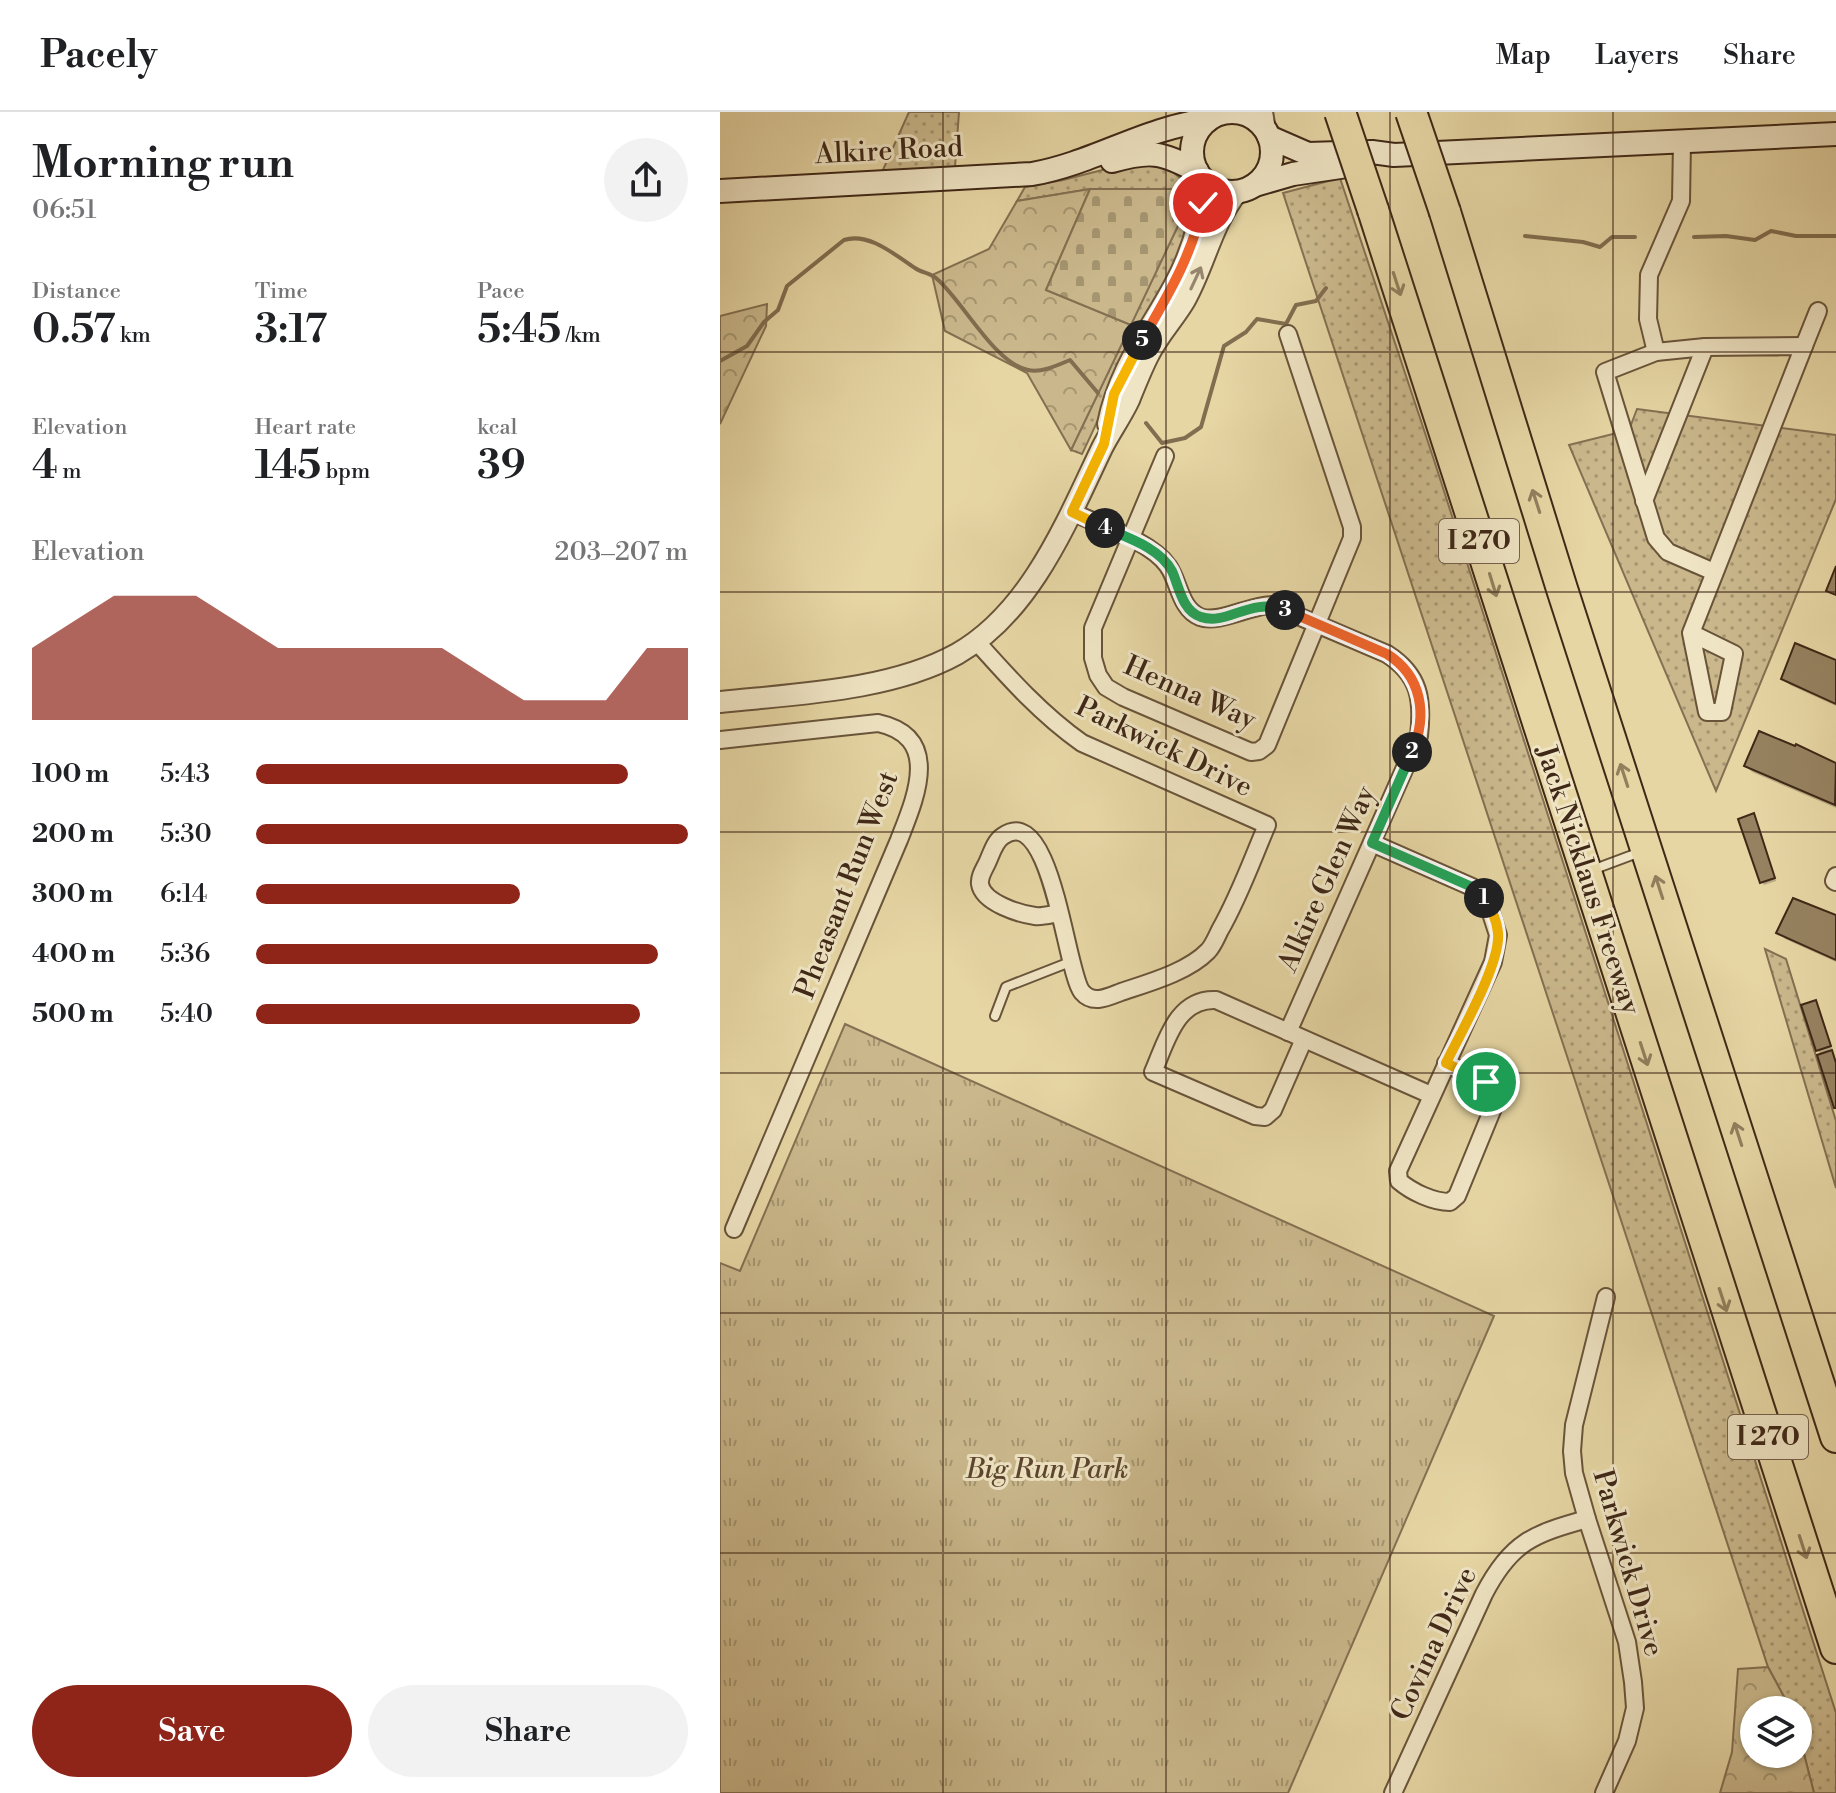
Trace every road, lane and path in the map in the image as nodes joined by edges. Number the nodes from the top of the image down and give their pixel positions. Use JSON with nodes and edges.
{"nodes":[{"id":1,"x":1340,"y":112,"type":"edge"},
{"id":2,"x":1411,"y":112,"type":"edge"},
{"id":3,"x":1221,"y":115,"type":"edge"},
{"id":4,"x":1265,"y":126,"type":"edge"},
{"id":5,"x":1836,"y":134,"type":"edge"},
{"id":6,"x":1682,"y":142,"type":"junction"},
{"id":7,"x":1394,"y":155,"type":"junction"},
{"id":8,"x":1060,"y":168,"type":"junction"},
{"id":9,"x":1201,"y":176,"type":"junction"},
{"id":10,"x":1246,"y":188,"type":"junction"},
{"id":11,"x":720,"y":191,"type":"edge"},
{"id":12,"x":1818,"y":311,"type":"dead end"},
{"id":13,"x":1288,"y":334,"type":"dead end"},
{"id":14,"x":1804,"y":346,"type":"junction"},
{"id":15,"x":1705,"y":347,"type":"junction"},
{"id":16,"x":1656,"y":352,"type":"junction"},
{"id":17,"x":1104,"y":444,"type":"junction"},
{"id":18,"x":1165,"y":456,"type":"dead end"},
{"id":19,"x":1644,"y":501,"type":"junction"},
{"id":20,"x":1072,"y":512,"type":"junction"},
{"id":21,"x":1130,"y":539,"type":"junction"},
{"id":22,"x":1714,"y":572,"type":"junction"},
{"id":23,"x":1318,"y":623,"type":"junction"},
{"id":24,"x":1691,"y":633,"type":"junction"},
{"id":25,"x":976,"y":641,"type":"junction"},
{"id":26,"x":720,"y":702,"type":"edge"},
{"id":27,"x":720,"y":740,"type":"edge"},
{"id":28,"x":1372,"y":843,"type":"junction"},
{"id":29,"x":1647,"y":850,"type":"junction"},
{"id":30,"x":1586,"y":873,"type":"junction"},
{"id":31,"x":1836,"y":876,"type":"edge"},
{"id":32,"x":1836,"y":882,"type":"edge"},
{"id":33,"x":1059,"y":913,"type":"junction"},
{"id":34,"x":1070,"y":962,"type":"junction"},
{"id":35,"x":995,"y":1016,"type":"dead end"},
{"id":36,"x":1288,"y":1032,"type":"junction"},
{"id":37,"x":1304,"y":1039,"type":"junction"},
{"id":38,"x":1446,"y":1063,"type":"junction"},
{"id":39,"x":1431,"y":1095,"type":"junction"},
{"id":40,"x":734,"y":1229,"type":"dead end"},
{"id":41,"x":1606,"y":1297,"type":"dead end"},
{"id":42,"x":1836,"y":1437,"type":"edge"},
{"id":43,"x":1587,"y":1519,"type":"junction"},
{"id":44,"x":1836,"y":1648,"type":"edge"},
{"id":45,"x":1393,"y":1793,"type":"edge"},
{"id":46,"x":1604,"y":1793,"type":"edge"}],
"edges":[{"from":1,"to":30,"type":"highway","name":"Jack Nicklaus Freeway","number":"I 270","one_way":true,"bridge":true},
{"from":29,"to":2,"type":"highway","number":"I 270","one_way":true,"bridge":true},
{"from":3,"to":4,"type":"main road"},
{"from":3,"to":8,"type":"main road","name":"Alkire Road"},
{"from":3,"to":9,"type":"main road"},
{"from":4,"to":7,"type":"main road"},
{"from":4,"to":10,"type":"main road"},
{"from":5,"to":6,"type":"main road"},
{"from":6,"to":7,"type":"main road"},
{"from":6,"to":16,"type":"street"},
{"from":7,"to":10,"type":"main road"},
{"from":8,"to":9,"type":"main road","name":"Alkire Road"},
{"from":8,"to":11,"type":"main road","name":"Alkire Road"},
{"from":9,"to":10,"type":"main road"},
{"from":9,"to":17,"type":"street"},
{"from":17,"to":10,"type":"street","one_way":true},
{"from":12,"to":14,"type":"street"},
{"from":13,"to":23,"type":"street"},
{"from":14,"to":15,"type":"street"},
{"from":14,"to":22,"type":"street"},
{"from":15,"to":16,"type":"street"},
{"from":15,"to":19,"type":"street"},
{"from":16,"to":19,"type":"street"},
{"from":17,"to":20,"type":"street"},
{"from":18,"to":21,"type":"street","name":"Henna Way"},
{"from":19,"to":22,"type":"street"},
{"from":20,"to":21,"type":"street","name":"Alkire Glen Way"},
{"from":20,"to":25,"type":"street"},
{"from":21,"to":23,"type":"street","name":"Alkire Glen Way"},
{"from":21,"to":23,"type":"street","name":"Henna Way"},
{"from":22,"to":24,"type":"street"},
{"from":23,"to":28,"type":"street","name":"Alkire Glen Way"},
{"from":24,"to":24,"type":"street"},
{"from":25,"to":26,"type":"street"},
{"from":25,"to":34,"type":"street","name":"Parkwick Drive"},
{"from":27,"to":40,"type":"street","name":"Pheasant Run West"},
{"from":28,"to":36,"type":"street","name":"Alkire Glen Way"},
{"from":28,"to":38,"type":"street"},
{"from":29,"to":30,"type":"lane"},
{"from":42,"to":29,"type":"highway","number":"I 270","one_way":true},
{"from":30,"to":44,"type":"highway","name":"Jack Nicklaus Freeway","number":"I 270","one_way":true},
{"from":31,"to":32,"type":"street"},
{"from":33,"to":33,"type":"street"},
{"from":33,"to":34,"type":"street"},
{"from":34,"to":35,"type":"lane"},
{"from":36,"to":37,"type":"street"},
{"from":36,"to":37,"type":"street"},
{"from":37,"to":39,"type":"street"},
{"from":38,"to":39,"type":"street"},
{"from":38,"to":39,"type":"street"},
{"from":41,"to":43,"type":"street","name":"Parkwick Drive"},
{"from":43,"to":45,"type":"street","name":"Covina Drive"},
{"from":43,"to":46,"type":"street","name":"Parkwick Drive"}]}
